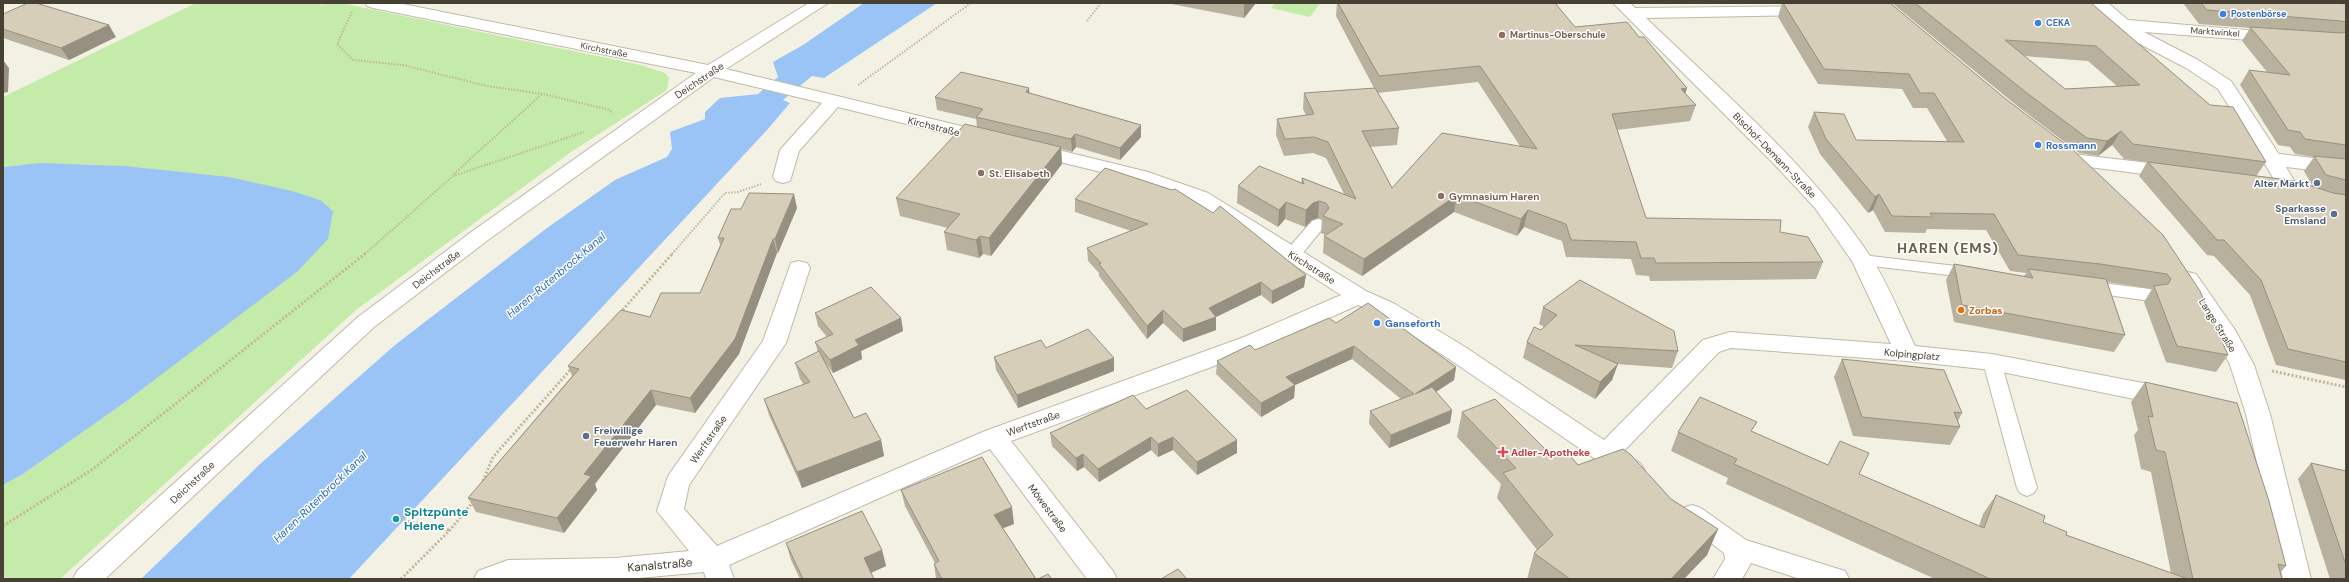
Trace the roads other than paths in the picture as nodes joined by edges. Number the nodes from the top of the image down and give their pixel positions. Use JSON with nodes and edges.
{"nodes":[{"id":1,"x":373,"y":3,"type":"edge"},
{"id":2,"x":820,"y":3,"type":"edge"},
{"id":3,"x":2098,"y":3,"type":"edge"},
{"id":4,"x":1626,"y":8,"type":"edge"},
{"id":5,"x":1826,"y":9,"type":"edge"},
{"id":6,"x":2122,"y":25,"type":"junction"},
{"id":7,"x":2294,"y":38,"type":"edge"},
{"id":8,"x":710,"y":71,"type":"junction"},
{"id":9,"x":834,"y":101,"type":"junction"},
{"id":10,"x":2055,"y":146,"type":"edge"},
{"id":11,"x":2272,"y":159,"type":"junction"},
{"id":12,"x":2073,"y":160,"type":"junction"},
{"id":13,"x":2346,"y":168,"type":"edge"},
{"id":14,"x":2196,"y":175,"type":"edge"},
{"id":15,"x":783,"y":178,"type":"road end"},
{"id":16,"x":2094,"y":179,"type":"edge"},
{"id":17,"x":2265,"y":185,"type":"edge"},
{"id":18,"x":2289,"y":189,"type":"junction"},
{"id":19,"x":2310,"y":196,"type":"edge"},
{"id":20,"x":1318,"y":224,"type":"dead end"},
{"id":21,"x":1292,"y":255,"type":"junction"},
{"id":22,"x":1862,"y":260,"type":"junction"},
{"id":23,"x":2177,"y":265,"type":"edge"},
{"id":24,"x":799,"y":268,"type":"dead end"},
{"id":25,"x":1986,"y":275,"type":"edge"},
{"id":26,"x":2072,"y":286,"type":"edge"},
{"id":27,"x":2150,"y":295,"type":"dead end"},
{"id":28,"x":1358,"y":296,"type":"junction"},
{"id":29,"x":1907,"y":353,"type":"junction"},
{"id":30,"x":1992,"y":362,"type":"junction"},
{"id":31,"x":2188,"y":400,"type":"edge"},
{"id":32,"x":994,"y":437,"type":"junction"},
{"id":33,"x":1607,"y":453,"type":"junction"},
{"id":34,"x":1650,"y":485,"type":"edge"},
{"id":35,"x":2027,"y":488,"type":"dead end"},
{"id":36,"x":1675,"y":503,"type":"edge"},
{"id":37,"x":1738,"y":548,"type":"junction"},
{"id":38,"x":716,"y":570,"type":"edge"},
{"id":39,"x":87,"y":579,"type":"edge"},
{"id":40,"x":488,"y":579,"type":"edge"},
{"id":41,"x":1103,"y":579,"type":"edge"},
{"id":42,"x":1727,"y":579,"type":"edge"},
{"id":43,"x":1835,"y":579,"type":"edge"},
{"id":44,"x":2297,"y":579,"type":"edge"}],
"edges":[{"from":1,"to":8,"type":"street","name":"Kirchstraße"},
{"from":2,"to":8,"type":"street","name":"Deichstraße"},
{"from":3,"to":6,"type":"street"},
{"from":4,"to":5,"type":"street"},
{"from":4,"to":22,"type":"street","name":"Bischof-Demann-Straße"},
{"from":6,"to":7,"type":"street","name":"Marktwinkel"},
{"from":6,"to":11,"type":"street"},
{"from":8,"to":9,"type":"street","name":"Kirchstraße"},
{"from":8,"to":39,"type":"street","name":"Deichstraße"},
{"from":9,"to":15,"type":"street"},
{"from":9,"to":21,"type":"street","name":"Kirchstraße"},
{"from":10,"to":12,"type":"street"},
{"from":11,"to":13,"type":"street"},
{"from":11,"to":18,"type":"street"},
{"from":12,"to":14,"type":"street"},
{"from":12,"to":16,"type":"street"},
{"from":17,"to":18,"type":"street"},
{"from":18,"to":19,"type":"street"},
{"from":20,"to":21,"type":"lane"},
{"from":21,"to":28,"type":"street","name":"Kirchstraße"},
{"from":22,"to":25,"type":"lane"},
{"from":22,"to":29,"type":"street","name":"Bischof-Demann-Straße"},
{"from":23,"to":44,"type":"street","name":"Lange Straße"},
{"from":24,"to":38,"type":"street","name":"Werftstraße"},
{"from":26,"to":27,"type":"lane"},
{"from":28,"to":32,"type":"street","name":"Werftstraße"},
{"from":28,"to":33,"type":"street","name":"Kirchstraße"},
{"from":29,"to":30,"type":"street","name":"Kolpingplatz"},
{"from":29,"to":33,"type":"street","name":"Kolpingplatz"},
{"from":30,"to":31,"type":"street","name":"Kolpingplatz"},
{"from":30,"to":35,"type":"lane"},
{"from":32,"to":38,"type":"street","name":"Werftstraße"},
{"from":32,"to":41,"type":"street","name":"Möwestraße"},
{"from":33,"to":34,"type":"street","name":"Kirchstraße"},
{"from":36,"to":37,"type":"street"},
{"from":37,"to":42,"type":"street"},
{"from":37,"to":43,"type":"street"},
{"from":38,"to":40,"type":"street","name":"Kanalstraße"}]}
